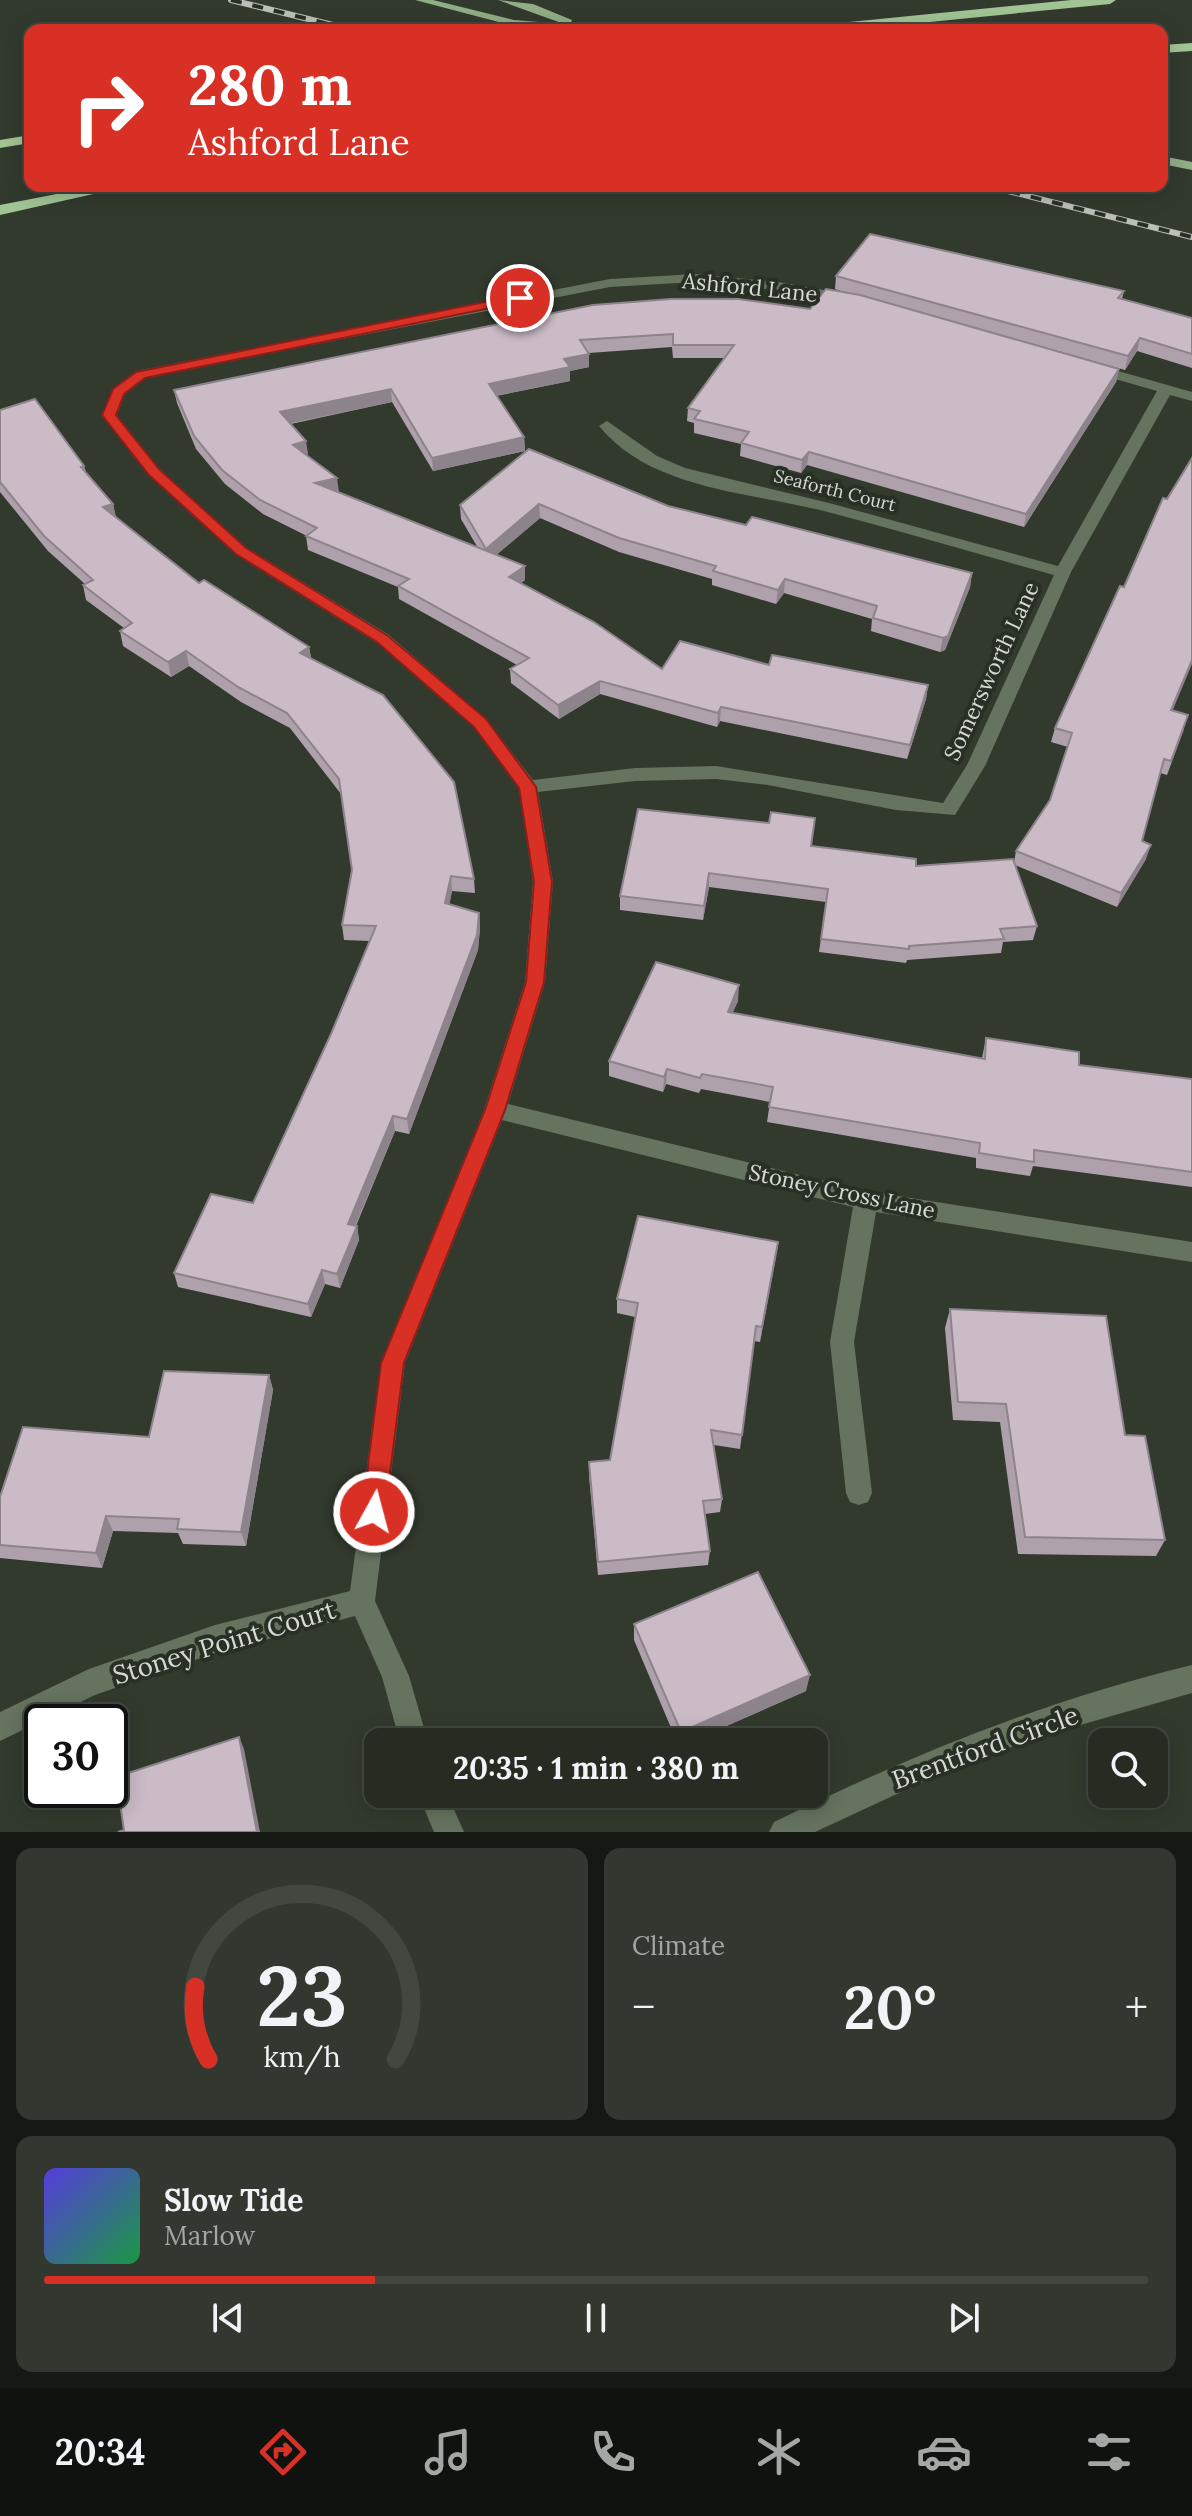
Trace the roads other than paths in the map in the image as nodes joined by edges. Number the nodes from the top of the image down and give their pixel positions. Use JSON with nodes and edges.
{"nodes":[{"id":1,"x":420,"y":0,"type":"edge"},
{"id":2,"x":503,"y":0,"type":"edge"},
{"id":3,"x":1110,"y":0,"type":"edge"},
{"id":4,"x":526,"y":24,"type":"edge"},
{"id":5,"x":574,"y":24,"type":"edge"},
{"id":6,"x":869,"y":24,"type":"edge"},
{"id":7,"x":1192,"y":47,"type":"edge"},
{"id":8,"x":1168,"y":49,"type":"edge"},
{"id":9,"x":24,"y":140,"type":"edge"},
{"id":10,"x":0,"y":144,"type":"edge"},
{"id":11,"x":1168,"y":161,"type":"edge"},
{"id":12,"x":1192,"y":166,"type":"edge"},
{"id":13,"x":91,"y":192,"type":"edge"},
{"id":14,"x":0,"y":210,"type":"edge"},
{"id":15,"x":861,"y":301,"type":"edge"},
{"id":16,"x":1074,"y":363,"type":"edge"},
{"id":17,"x":1165,"y":390,"type":"junction"},
{"id":18,"x":1192,"y":397,"type":"edge"},
{"id":19,"x":607,"y":426,"type":"dead end"},
{"id":20,"x":1063,"y":572,"type":"junction"},
{"id":21,"x":528,"y":787,"type":"junction"},
{"id":22,"x":495,"y":1110,"type":"junction"},
{"id":23,"x":866,"y":1201,"type":"junction"},
{"id":24,"x":1192,"y":1252,"type":"edge"},
{"id":25,"x":859,"y":1493,"type":"dead end"},
{"id":26,"x":362,"y":1601,"type":"junction"},
{"id":27,"x":1192,"y":1679,"type":"edge"},
{"id":28,"x":0,"y":1727,"type":"edge"},
{"id":29,"x":410,"y":1728,"type":"edge"},
{"id":30,"x":438,"y":1808,"type":"edge"},
{"id":31,"x":449,"y":1832,"type":"edge"},
{"id":32,"x":784,"y":1832,"type":"edge"}],
"edges":[{"from":1,"to":4,"type":"main road"},
{"from":2,"to":5,"type":"main road"},
{"from":3,"to":6,"type":"highway"},
{"from":7,"to":8,"type":"highway"},
{"from":9,"to":10,"type":"highway"},
{"from":11,"to":12,"type":"main road"},
{"from":13,"to":14,"type":"highway"},
{"from":15,"to":21,"type":"street","name":"Ashford Lane"},
{"from":16,"to":17,"type":"street"},
{"from":17,"to":18,"type":"street"},
{"from":17,"to":20,"type":"street","name":"Somersworth Lane"},
{"from":19,"to":20,"type":"street","name":"Seaforth Court"},
{"from":20,"to":21,"type":"street","name":"Somersworth Lane"},
{"from":21,"to":22,"type":"street","name":"Ashford Lane"},
{"from":22,"to":23,"type":"street","name":"Stoney Cross Lane"},
{"from":22,"to":26,"type":"street","name":"Ashford Lane"},
{"from":23,"to":24,"type":"street","name":"Stoney Cross Lane"},
{"from":23,"to":25,"type":"street"},
{"from":26,"to":28,"type":"street","name":"Stoney Point Court"},
{"from":26,"to":29,"type":"street"},
{"from":27,"to":32,"type":"street","name":"Brentford Circle"},
{"from":30,"to":31,"type":"street"}]}
